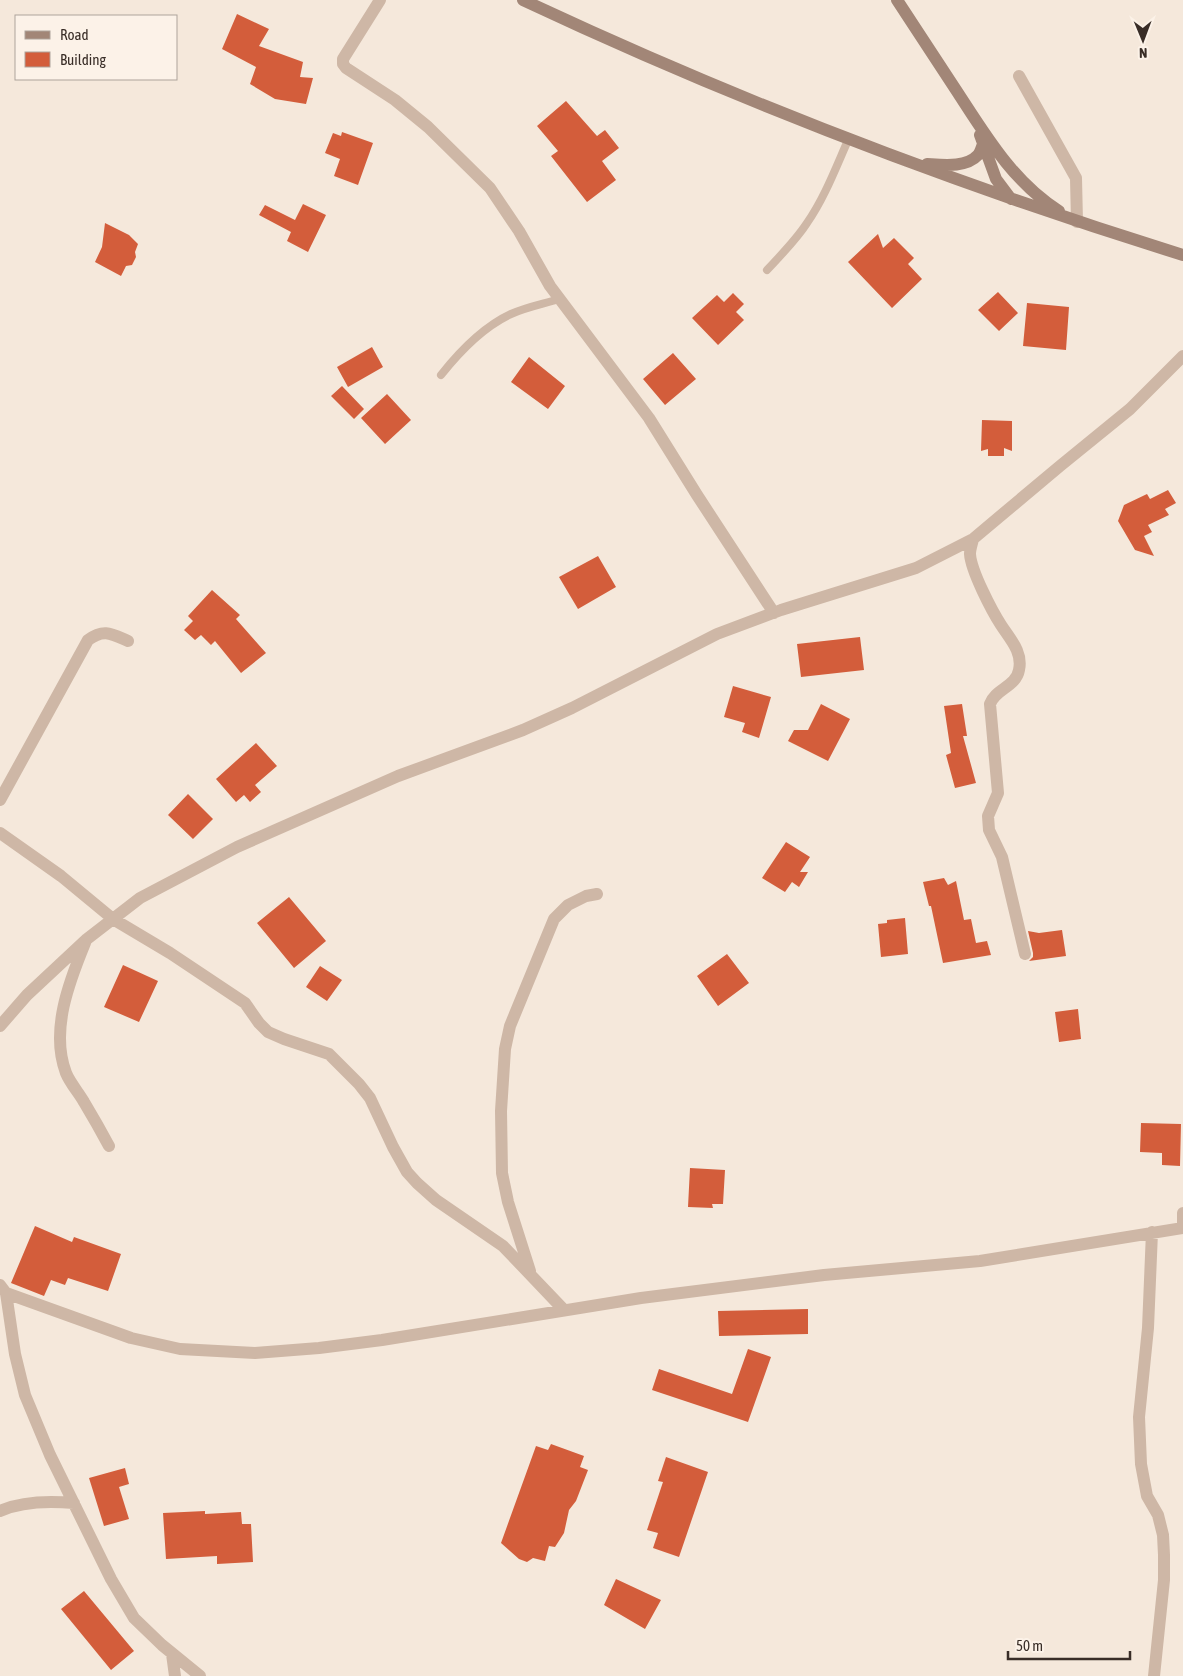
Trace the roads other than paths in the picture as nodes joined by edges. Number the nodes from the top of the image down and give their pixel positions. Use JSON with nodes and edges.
{"nodes":[{"id":1,"x":380,"y":0,"type":"edge"},
{"id":2,"x":523,"y":0,"type":"edge"},
{"id":3,"x":897,"y":0,"type":"edge"},
{"id":4,"x":1019,"y":76,"type":"dead end"},
{"id":5,"x":974,"y":118,"type":"junction"},
{"id":6,"x":848,"y":138,"type":"junction"},
{"id":7,"x":983,"y":144,"type":"junction"},
{"id":8,"x":918,"y":164,"type":"junction"},
{"id":9,"x":1012,"y":199,"type":"junction"},
{"id":10,"x":1077,"y":222,"type":"junction"},
{"id":11,"x":1183,"y":255,"type":"edge"},
{"id":12,"x":767,"y":270,"type":"dead end"},
{"id":13,"x":559,"y":299,"type":"junction"},
{"id":14,"x":1183,"y":356,"type":"edge"},
{"id":15,"x":441,"y":375,"type":"dead end"},
{"id":16,"x":973,"y":539,"type":"junction"},
{"id":17,"x":774,"y":613,"type":"junction"},
{"id":18,"x":128,"y":641,"type":"dead end"},
{"id":19,"x":0,"y":800,"type":"edge"},
{"id":20,"x":0,"y":833,"type":"edge"},
{"id":21,"x":597,"y":894,"type":"dead end"},
{"id":22,"x":113,"y":918,"type":"junction"},
{"id":23,"x":87,"y":938,"type":"junction"},
{"id":24,"x":1025,"y":954,"type":"dead end"},
{"id":25,"x":0,"y":1026,"type":"edge"},
{"id":26,"x":109,"y":1146,"type":"dead end"},
{"id":27,"x":1183,"y":1213,"type":"edge"},
{"id":28,"x":1183,"y":1228,"type":"edge"},
{"id":29,"x":1152,"y":1232,"type":"junction"},
{"id":30,"x":531,"y":1276,"type":"junction"},
{"id":31,"x":3,"y":1289,"type":"edge"},
{"id":32,"x":564,"y":1310,"type":"junction"},
{"id":33,"x":74,"y":1502,"type":"junction"},
{"id":34,"x":0,"y":1511,"type":"edge"},
{"id":35,"x":172,"y":1654,"type":"junction"},
{"id":36,"x":175,"y":1676,"type":"edge"},
{"id":37,"x":200,"y":1676,"type":"edge"},
{"id":38,"x":1154,"y":1676,"type":"edge"}],
"edges":[{"from":1,"to":13,"type":"street"},
{"from":2,"to":6,"type":"main road"},
{"from":3,"to":5,"type":"main road"},
{"from":4,"to":10,"type":"street"},
{"from":5,"to":7,"type":"main road"},
{"from":5,"to":10,"type":"main road"},
{"from":6,"to":8,"type":"main road"},
{"from":6,"to":12,"type":"lane"},
{"from":7,"to":8,"type":"main road"},
{"from":7,"to":9,"type":"main road"},
{"from":8,"to":9,"type":"main road"},
{"from":9,"to":10,"type":"main road"},
{"from":10,"to":11,"type":"main road"},
{"from":13,"to":15,"type":"lane"},
{"from":13,"to":17,"type":"street"},
{"from":14,"to":16,"type":"street"},
{"from":16,"to":17,"type":"street"},
{"from":16,"to":24,"type":"street"},
{"from":17,"to":22,"type":"street"},
{"from":18,"to":19,"type":"street"},
{"from":20,"to":22,"type":"street"},
{"from":21,"to":30,"type":"street"},
{"from":22,"to":23,"type":"street"},
{"from":22,"to":30,"type":"street"},
{"from":23,"to":25,"type":"street"},
{"from":23,"to":26,"type":"street"},
{"from":27,"to":28,"type":"street"},
{"from":28,"to":29,"type":"street"},
{"from":29,"to":32,"type":"street"},
{"from":29,"to":38,"type":"street"},
{"from":30,"to":32,"type":"street"},
{"from":31,"to":32,"type":"street"},
{"from":31,"to":33,"type":"street"},
{"from":33,"to":34,"type":"street"},
{"from":33,"to":35,"type":"street"},
{"from":35,"to":36,"type":"street"},
{"from":35,"to":37,"type":"street"}]}
